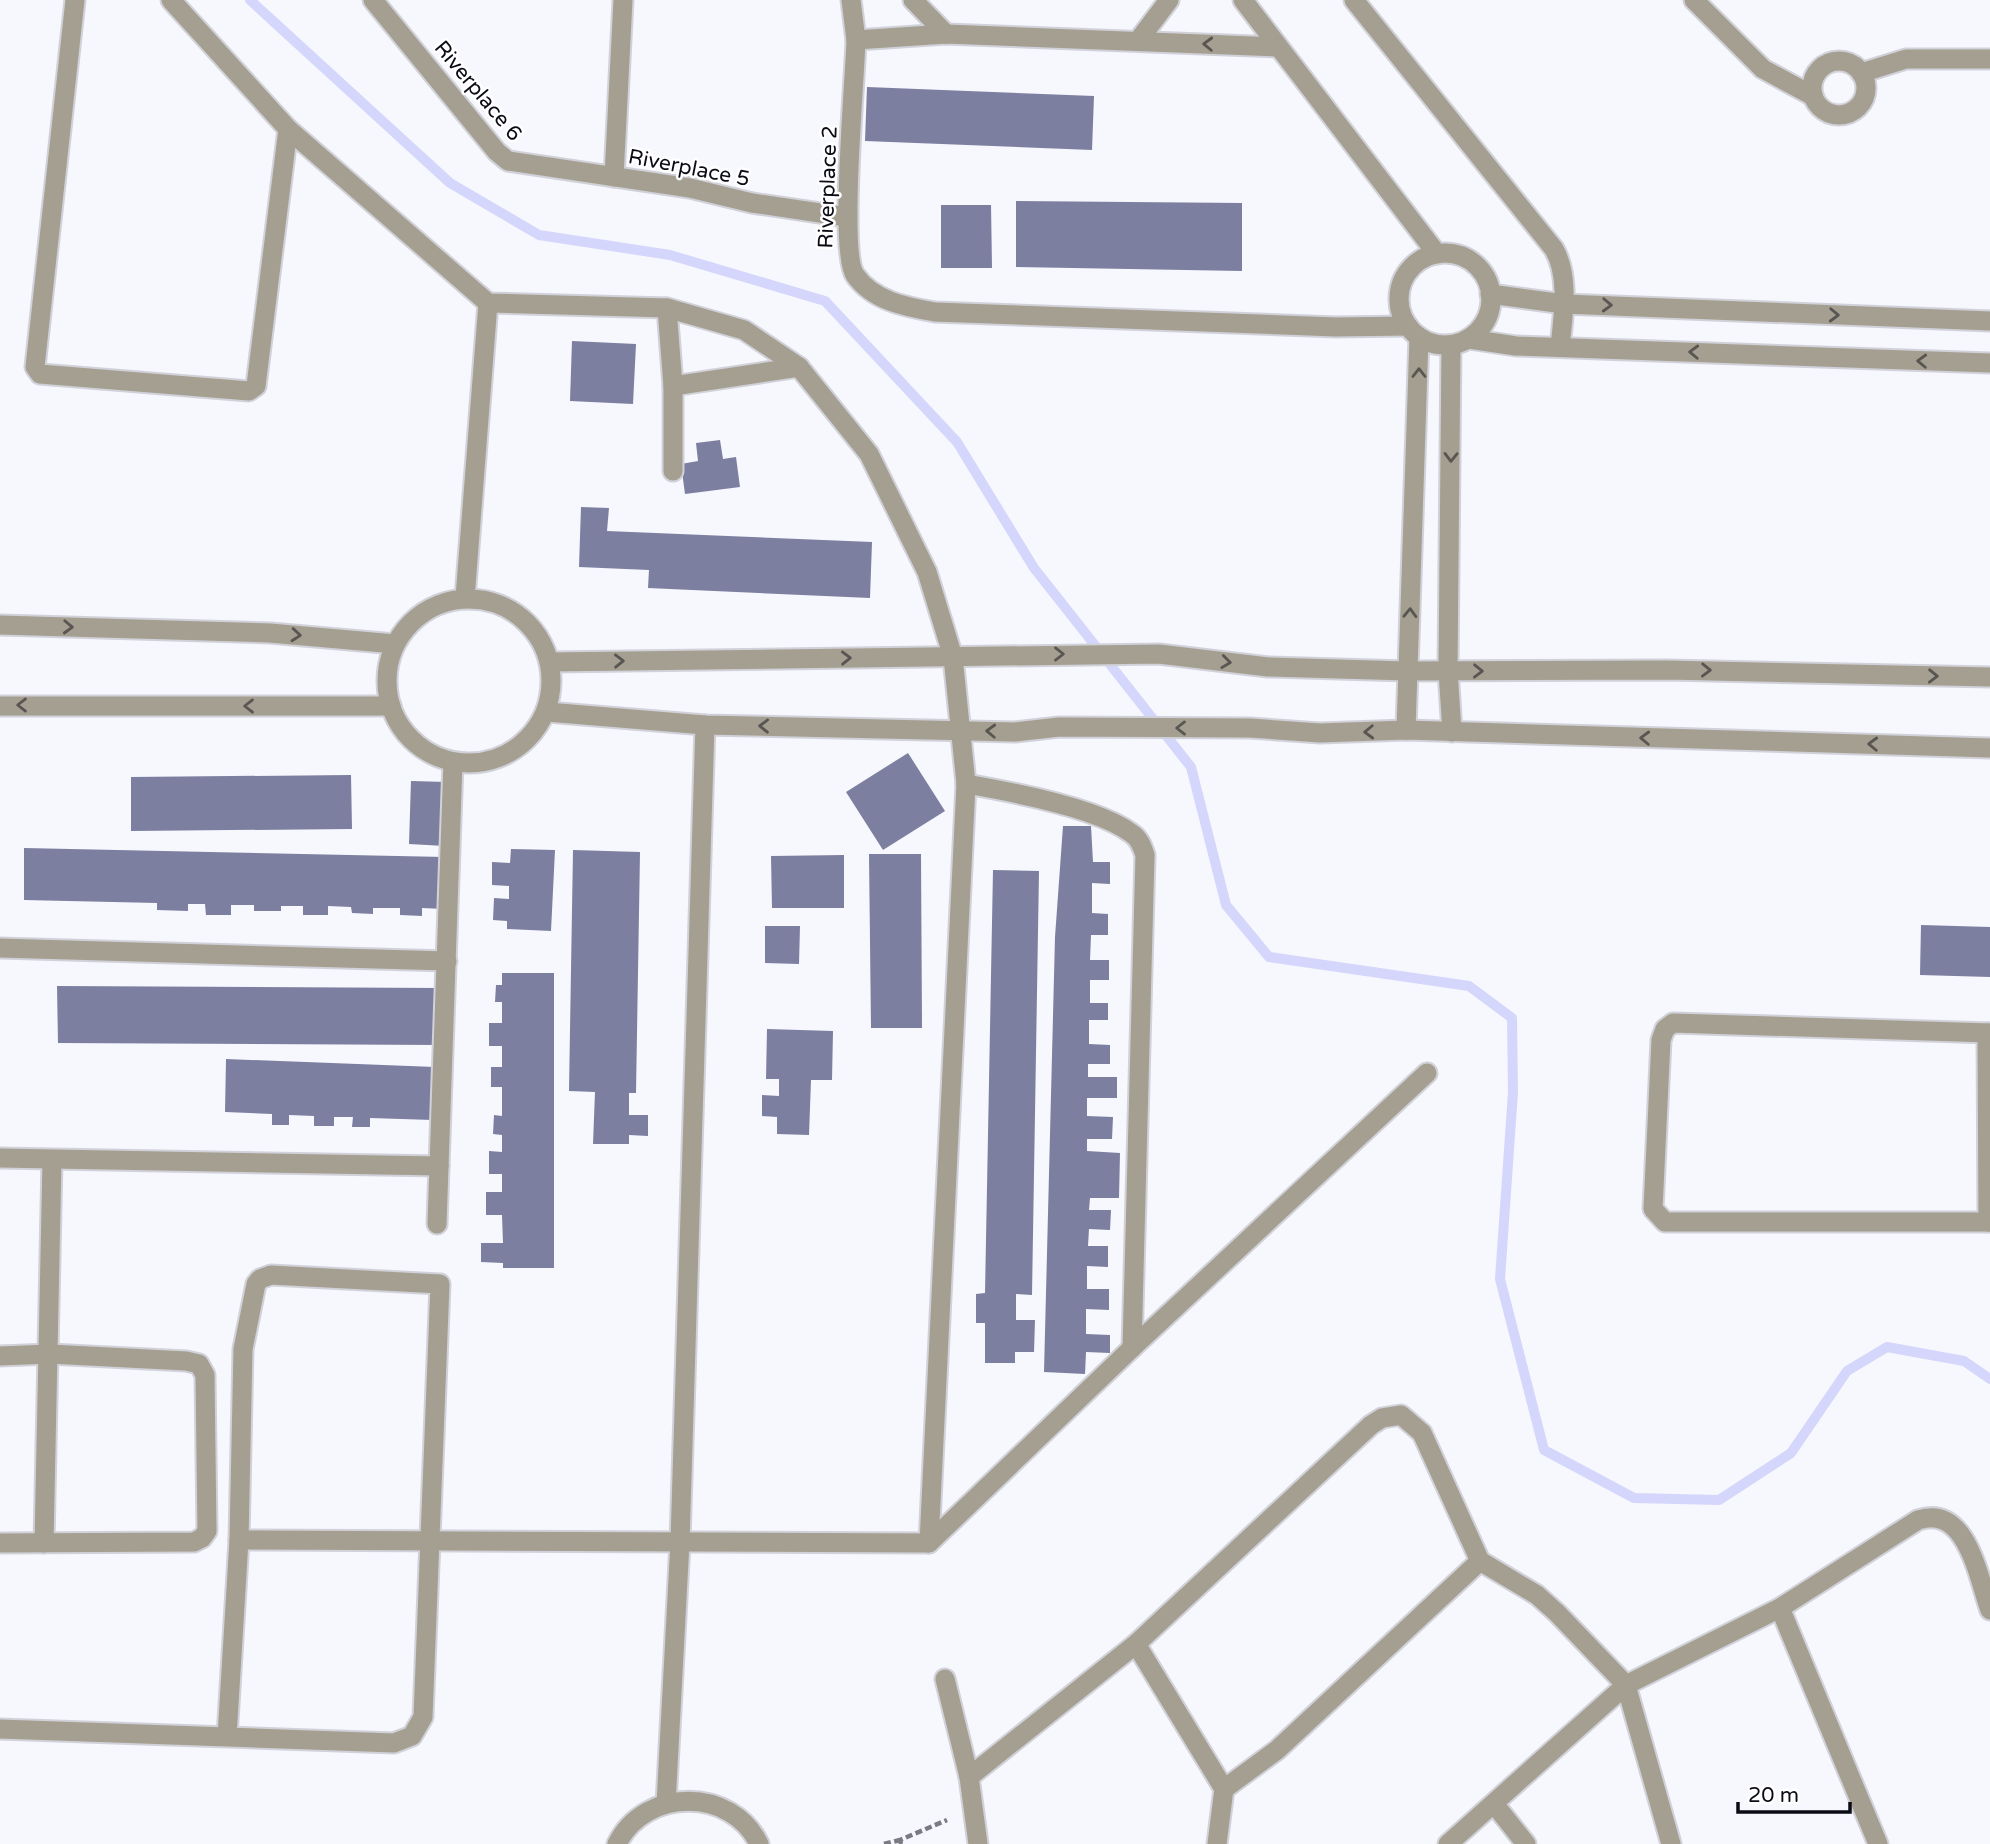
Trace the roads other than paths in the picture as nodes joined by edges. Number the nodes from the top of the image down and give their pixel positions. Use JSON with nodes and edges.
{"nodes":[{"id":1,"x":75,"y":0,"type":"edge"},
{"id":2,"x":171,"y":0,"type":"edge"},
{"id":3,"x":373,"y":0,"type":"edge"},
{"id":4,"x":623,"y":0,"type":"edge"},
{"id":5,"x":850,"y":0,"type":"edge"},
{"id":6,"x":913,"y":0,"type":"edge"},
{"id":7,"x":1169,"y":0,"type":"edge"},
{"id":8,"x":1243,"y":0,"type":"edge"},
{"id":9,"x":1354,"y":0,"type":"edge"},
{"id":10,"x":1694,"y":0,"type":"edge"},
{"id":11,"x":946,"y":34,"type":"junction"},
{"id":12,"x":856,"y":40,"type":"junction"},
{"id":13,"x":1139,"y":41,"type":"junction"},
{"id":14,"x":1276,"y":47,"type":"junction"},
{"id":15,"x":1990,"y":59,"type":"edge"},
{"id":16,"x":1861,"y":73,"type":"junction"},
{"id":17,"x":1812,"y":96,"type":"junction"},
{"id":18,"x":289,"y":129,"type":"junction"},
{"id":19,"x":614,"y":177,"type":"junction"},
{"id":20,"x":847,"y":217,"type":"junction"},
{"id":21,"x":1437,"y":254,"type":"junction"},
{"id":22,"x":1490,"y":294,"type":"junction"},
{"id":23,"x":488,"y":303,"type":"junction"},
{"id":24,"x":1564,"y":304,"type":"junction"},
{"id":25,"x":667,"y":308,"type":"junction"},
{"id":26,"x":1990,"y":321,"type":"edge"},
{"id":27,"x":1413,"y":332,"type":"junction"},
{"id":28,"x":1460,"y":342,"type":"junction"},
{"id":29,"x":1560,"y":347,"type":"junction"},
{"id":30,"x":1990,"y":363,"type":"edge"},
{"id":31,"x":799,"y":367,"type":"junction"},
{"id":32,"x":673,"y":386,"type":"junction"},
{"id":33,"x":673,"y":471,"type":"dead end"},
{"id":34,"x":465,"y":598,"type":"junction"},
{"id":35,"x":0,"y":625,"type":"edge"},
{"id":36,"x":394,"y":644,"type":"junction"},
{"id":37,"x":953,"y":657,"type":"junction"},
{"id":38,"x":550,"y":662,"type":"junction"},
{"id":39,"x":1448,"y":670,"type":"junction"},
{"id":40,"x":1407,"y":671,"type":"junction"},
{"id":41,"x":1990,"y":677,"type":"edge"},
{"id":42,"x":0,"y":706,"type":"edge"},
{"id":43,"x":391,"y":706,"type":"junction"},
{"id":44,"x":547,"y":712,"type":"junction"},
{"id":45,"x":705,"y":725,"type":"junction"},
{"id":46,"x":962,"y":730,"type":"junction"},
{"id":47,"x":1406,"y":730,"type":"junction"},
{"id":48,"x":1452,"y":732,"type":"junction"},
{"id":49,"x":1990,"y":748,"type":"edge"},
{"id":50,"x":453,"y":762,"type":"junction"},
{"id":51,"x":966,"y":784,"type":"junction"},
{"id":52,"x":0,"y":948,"type":"edge"},
{"id":53,"x":447,"y":961,"type":"junction"},
{"id":54,"x":1989,"y":1033,"type":"edge"},
{"id":55,"x":1427,"y":1073,"type":"dead end"},
{"id":56,"x":0,"y":1158,"type":"edge"},
{"id":57,"x":52,"y":1160,"type":"junction"},
{"id":58,"x":439,"y":1166,"type":"junction"},
{"id":59,"x":1989,"y":1222,"type":"edge"},
{"id":60,"x":437,"y":1224,"type":"dead end"},
{"id":61,"x":1132,"y":1348,"type":"junction"},
{"id":62,"x":50,"y":1354,"type":"junction"},
{"id":63,"x":0,"y":1356,"type":"edge"},
{"id":64,"x":239,"y":1540,"type":"junction"},
{"id":65,"x":430,"y":1540,"type":"junction"},
{"id":66,"x":680,"y":1542,"type":"junction"},
{"id":67,"x":0,"y":1543,"type":"edge"},
{"id":68,"x":44,"y":1543,"type":"junction"},
{"id":69,"x":929,"y":1543,"type":"junction"},
{"id":70,"x":1480,"y":1561,"type":"junction"},
{"id":71,"x":1780,"y":1608,"type":"junction"},
{"id":72,"x":1990,"y":1610,"type":"edge"},
{"id":73,"x":1136,"y":1643,"type":"junction"},
{"id":74,"x":945,"y":1679,"type":"dead end"},
{"id":75,"x":1626,"y":1685,"type":"junction"},
{"id":76,"x":0,"y":1729,"type":"edge"},
{"id":77,"x":227,"y":1737,"type":"junction"},
{"id":78,"x":969,"y":1777,"type":"junction"},
{"id":79,"x":1224,"y":1789,"type":"junction"},
{"id":80,"x":666,"y":1804,"type":"junction"},
{"id":81,"x":1495,"y":1805,"type":"junction"},
{"id":82,"x":617,"y":1844,"type":"edge"},
{"id":83,"x":760,"y":1844,"type":"edge"},
{"id":84,"x":978,"y":1844,"type":"edge"},
{"id":85,"x":1217,"y":1844,"type":"edge"},
{"id":86,"x":1448,"y":1844,"type":"edge"},
{"id":87,"x":1527,"y":1844,"type":"edge"},
{"id":88,"x":1671,"y":1844,"type":"edge"},
{"id":89,"x":1878,"y":1844,"type":"edge"}],
"edges":[{"from":1,"to":18,"type":"street"},
{"from":2,"to":18,"type":"street"},
{"from":3,"to":19,"type":"street","name":"Riverplace 6"},
{"from":4,"to":19,"type":"street","name":"Riverplace 5"},
{"from":5,"to":12,"type":"street"},
{"from":6,"to":11,"type":"street"},
{"from":7,"to":13,"type":"street"},
{"from":8,"to":14,"type":"street"},
{"from":9,"to":24,"type":"street"},
{"from":10,"to":17,"type":"street"},
{"from":11,"to":12,"type":"street"},
{"from":11,"to":13,"type":"street"},
{"from":12,"to":20,"type":"street","name":"Riverplace 2"},
{"from":14,"to":13,"type":"street","one_way":true},
{"from":14,"to":21,"type":"street"},
{"from":15,"to":16,"type":"street"},
{"from":16,"to":17,"type":"street"},
{"from":16,"to":17,"type":"street"},
{"from":18,"to":23,"type":"street"},
{"from":19,"to":20,"type":"street","name":"Riverplace 5"},
{"from":20,"to":27,"type":"street","name":"Riverplace 2"},
{"from":21,"to":22,"type":"street"},
{"from":21,"to":27,"type":"street"},
{"from":22,"to":24,"type":"street"},
{"from":22,"to":28,"type":"street"},
{"from":23,"to":25,"type":"street"},
{"from":23,"to":34,"type":"street"},
{"from":24,"to":26,"type":"street","one_way":true},
{"from":24,"to":29,"type":"street"},
{"from":25,"to":31,"type":"street"},
{"from":25,"to":32,"type":"street"},
{"from":27,"to":28,"type":"street"},
{"from":40,"to":27,"type":"street","one_way":true},
{"from":28,"to":29,"type":"street"},
{"from":28,"to":39,"type":"street","one_way":true},
{"from":30,"to":29,"type":"street","one_way":true},
{"from":31,"to":32,"type":"street"},
{"from":31,"to":37,"type":"street"},
{"from":32,"to":33,"type":"street"},
{"from":34,"to":36,"type":"street"},
{"from":34,"to":38,"type":"street"},
{"from":35,"to":36,"type":"street","one_way":true},
{"from":36,"to":43,"type":"street"},
{"from":38,"to":37,"type":"street","one_way":true},
{"from":37,"to":40,"type":"street","one_way":true},
{"from":37,"to":46,"type":"street"},
{"from":38,"to":44,"type":"street"},
{"from":39,"to":40,"type":"street"},
{"from":39,"to":41,"type":"street","one_way":true},
{"from":39,"to":48,"type":"street"},
{"from":40,"to":47,"type":"street"},
{"from":43,"to":42,"type":"street","one_way":true},
{"from":43,"to":50,"type":"street"},
{"from":44,"to":45,"type":"street"},
{"from":44,"to":50,"type":"street"},
{"from":46,"to":45,"type":"street","one_way":true},
{"from":45,"to":66,"type":"street"},
{"from":47,"to":46,"type":"street","one_way":true},
{"from":46,"to":51,"type":"street"},
{"from":47,"to":48,"type":"street"},
{"from":49,"to":48,"type":"street","one_way":true},
{"from":50,"to":53,"type":"street"},
{"from":51,"to":61,"type":"street"},
{"from":51,"to":69,"type":"street"},
{"from":52,"to":53,"type":"street"},
{"from":53,"to":58,"type":"street"},
{"from":54,"to":59,"type":"street"},
{"from":54,"to":59,"type":"street"},
{"from":55,"to":61,"type":"street"},
{"from":56,"to":57,"type":"street"},
{"from":57,"to":58,"type":"street"},
{"from":57,"to":62,"type":"street"},
{"from":58,"to":60,"type":"street"},
{"from":61,"to":69,"type":"street"},
{"from":62,"to":63,"type":"street"},
{"from":62,"to":68,"type":"street"},
{"from":62,"to":68,"type":"street"},
{"from":64,"to":65,"type":"street"},
{"from":64,"to":65,"type":"street"},
{"from":64,"to":77,"type":"street"},
{"from":65,"to":66,"type":"street"},
{"from":65,"to":77,"type":"street"},
{"from":66,"to":69,"type":"street"},
{"from":66,"to":80,"type":"street"},
{"from":67,"to":68,"type":"street"},
{"from":70,"to":73,"type":"street"},
{"from":70,"to":75,"type":"street"},
{"from":70,"to":79,"type":"street"},
{"from":71,"to":72,"type":"street"},
{"from":71,"to":75,"type":"street"},
{"from":71,"to":89,"type":"street"},
{"from":73,"to":78,"type":"street"},
{"from":73,"to":79,"type":"street"},
{"from":74,"to":78,"type":"street"},
{"from":75,"to":81,"type":"street"},
{"from":75,"to":88,"type":"street"},
{"from":76,"to":77,"type":"street"},
{"from":78,"to":84,"type":"street"},
{"from":79,"to":85,"type":"street"},
{"from":80,"to":82,"type":"street"},
{"from":80,"to":83,"type":"street"},
{"from":81,"to":86,"type":"street"},
{"from":81,"to":87,"type":"street"}]}
